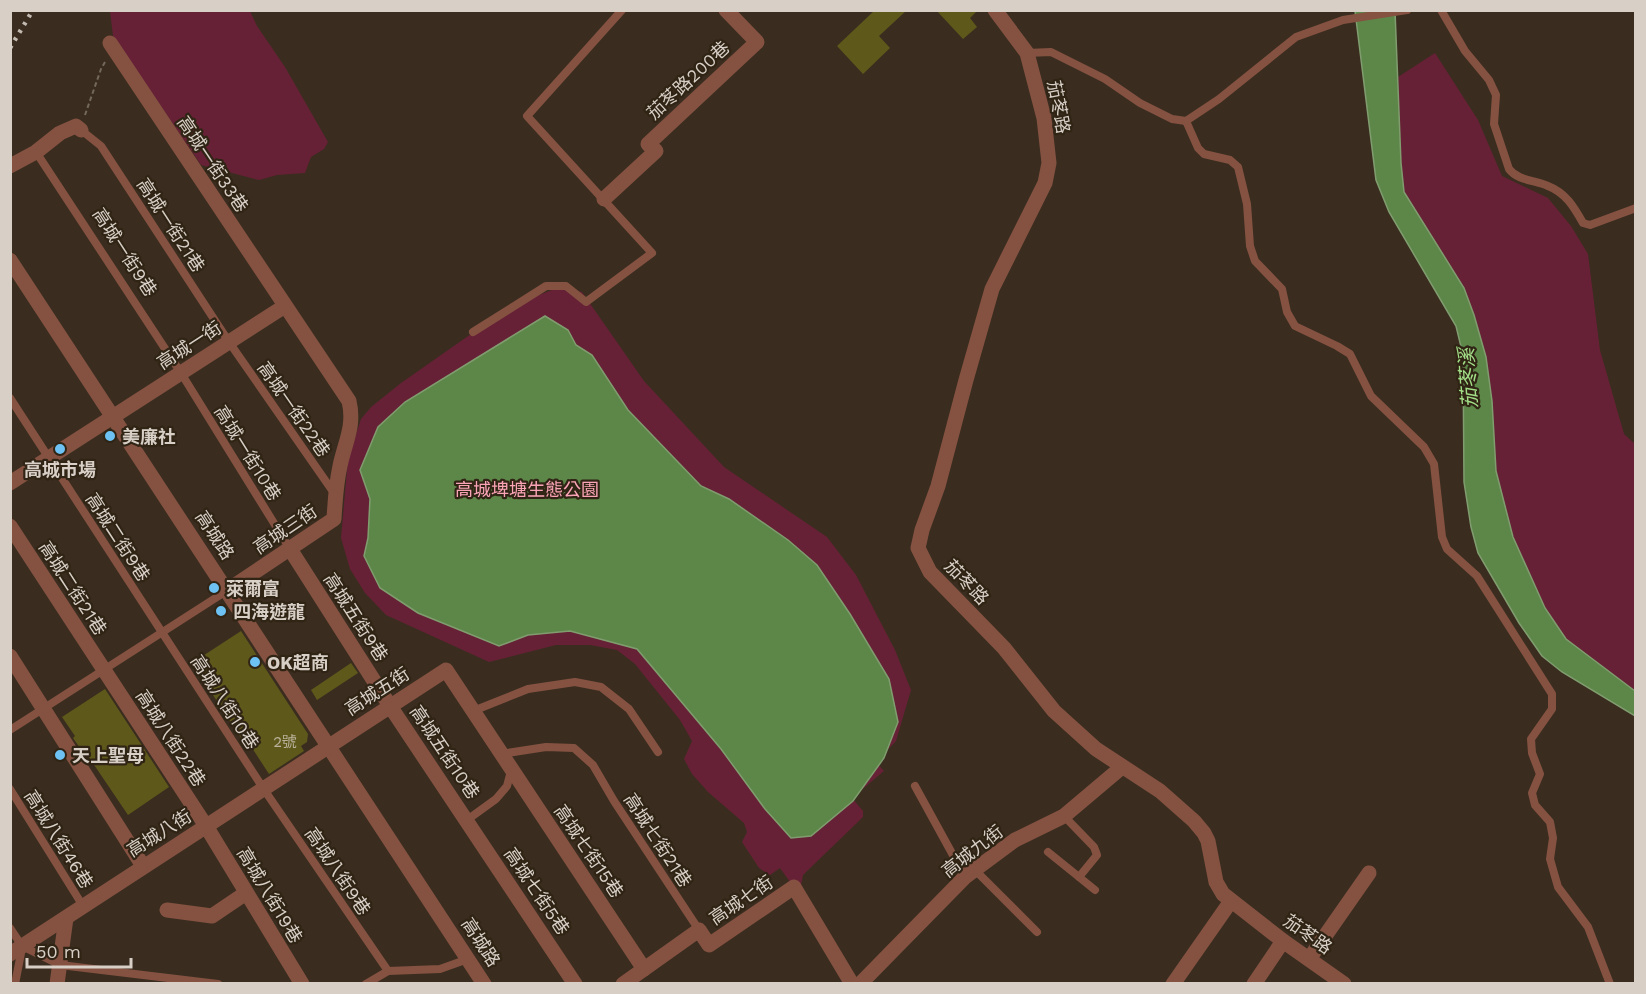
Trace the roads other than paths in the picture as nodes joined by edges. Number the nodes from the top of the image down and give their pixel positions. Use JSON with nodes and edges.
{"nodes":[{"id":1,"x":622,"y":10,"type":"edge"},
{"id":2,"x":726,"y":10,"type":"edge"},
{"id":3,"x":995,"y":10,"type":"edge"},
{"id":4,"x":1441,"y":10,"type":"edge"},
{"id":5,"x":1403,"y":11,"type":"edge"},
{"id":6,"x":112,"y":46,"type":"road end"},
{"id":7,"x":1027,"y":53,"type":"junction"},
{"id":8,"x":1186,"y":121,"type":"junction"},
{"id":9,"x":81,"y":130,"type":"joint"},
{"id":10,"x":36,"y":152,"type":"junction"},
{"id":11,"x":10,"y":166,"type":"edge"},
{"id":12,"x":604,"y":199,"type":"junction"},
{"id":13,"x":1635,"y":208,"type":"edge"},
{"id":14,"x":10,"y":260,"type":"edge"},
{"id":15,"x":285,"y":306,"type":"junction"},
{"id":16,"x":472,"y":332,"type":"dead end"},
{"id":17,"x":229,"y":342,"type":"junction"},
{"id":18,"x":181,"y":373,"type":"junction"},
{"id":19,"x":10,"y":398,"type":"edge"},
{"id":20,"x":114,"y":417,"type":"junction"},
{"id":21,"x":49,"y":458,"type":"junction"},
{"id":22,"x":10,"y":483,"type":"edge"},
{"id":23,"x":335,"y":494,"type":"junction"},
{"id":24,"x":334,"y":519,"type":"joint"},
{"id":25,"x":10,"y":526,"type":"edge"},
{"id":26,"x":290,"y":549,"type":"junction"},
{"id":27,"x":228,"y":590,"type":"junction"},
{"id":28,"x":162,"y":633,"type":"junction"},
{"id":29,"x":10,"y":656,"type":"edge"},
{"id":30,"x":104,"y":670,"type":"junction"},
{"id":31,"x":446,"y":670,"type":"joint"},
{"id":32,"x":390,"y":706,"type":"junction"},
{"id":33,"x":44,"y":709,"type":"junction"},
{"id":34,"x":472,"y":711,"type":"junction"},
{"id":35,"x":10,"y":730,"type":"edge"},
{"id":36,"x":330,"y":745,"type":"junction"},
{"id":37,"x":658,"y":752,"type":"dead end"},
{"id":38,"x":501,"y":754,"type":"junction"},
{"id":39,"x":1122,"y":767,"type":"junction"},
{"id":40,"x":511,"y":769,"type":"junction"},
{"id":41,"x":915,"y":786,"type":"dead end"},
{"id":42,"x":264,"y":788,"type":"junction"},
{"id":43,"x":10,"y":789,"type":"edge"},
{"id":44,"x":1064,"y":816,"type":"junction"},
{"id":45,"x":467,"y":820,"type":"junction"},
{"id":46,"x":206,"y":826,"type":"junction"},
{"id":47,"x":1048,"y":852,"type":"dead end"},
{"id":48,"x":143,"y":866,"type":"junction"},
{"id":49,"x":970,"y":873,"type":"junction"},
{"id":50,"x":1369,"y":873,"type":"dead end"},
{"id":51,"x":1079,"y":877,"type":"junction"},
{"id":52,"x":1095,"y":890,"type":"dead end"},
{"id":53,"x":246,"y":893,"type":"junction"},
{"id":54,"x":1231,"y":901,"type":"junction"},
{"id":55,"x":83,"y":906,"type":"junction"},
{"id":56,"x":167,"y":910,"type":"dead end"},
{"id":57,"x":66,"y":918,"type":"junction"},
{"id":58,"x":10,"y":928,"type":"edge"},
{"id":59,"x":699,"y":930,"type":"junction"},
{"id":60,"x":1037,"y":932,"type":"dead end"},
{"id":61,"x":1282,"y":941,"type":"junction"},
{"id":62,"x":16,"y":950,"type":"edge"},
{"id":63,"x":468,"y":959,"type":"junction"},
{"id":64,"x":1309,"y":959,"type":"junction"},
{"id":65,"x":60,"y":965,"type":"junction"},
{"id":66,"x":644,"y":969,"type":"junction"},
{"id":67,"x":388,"y":971,"type":"junction"},
{"id":68,"x":124,"y":972,"type":"junction"},
{"id":69,"x":867,"y":981,"type":"edge"},
{"id":70,"x":189,"y":982,"type":"edge"},
{"id":71,"x":1337,"y":982,"type":"edge"},
{"id":72,"x":15,"y":984,"type":"edge"},
{"id":73,"x":57,"y":984,"type":"edge"},
{"id":74,"x":123,"y":984,"type":"edge"},
{"id":75,"x":218,"y":984,"type":"edge"},
{"id":76,"x":302,"y":984,"type":"edge"},
{"id":77,"x":366,"y":984,"type":"edge"},
{"id":78,"x":484,"y":984,"type":"edge"},
{"id":79,"x":575,"y":984,"type":"edge"},
{"id":80,"x":623,"y":984,"type":"edge"},
{"id":81,"x":852,"y":984,"type":"edge"},
{"id":82,"x":1173,"y":984,"type":"edge"},
{"id":83,"x":1254,"y":984,"type":"edge"},
{"id":84,"x":1610,"y":984,"type":"edge"}],
"edges":[{"from":1,"to":12,"type":"lane"},
{"from":2,"to":12,"type":"street","name":"茄苳路200巷"},
{"from":3,"to":7,"type":"street","name":"茄苳路"},
{"from":4,"to":13,"type":"lane"},
{"from":5,"to":8,"type":"lane"},
{"from":6,"to":15,"type":"street","name":"高城一街33巷"},
{"from":7,"to":8,"type":"lane"},
{"from":7,"to":39,"type":"street","name":"茄苳路"},
{"from":8,"to":84,"type":"lane"},
{"from":9,"to":10,"type":"street"},
{"from":9,"to":17,"type":"lane","name":"高城一街21巷"},
{"from":10,"to":11,"type":"street"},
{"from":10,"to":18,"type":"lane","name":"高城一街9巷"},
{"from":12,"to":16,"type":"lane"},
{"from":14,"to":20,"type":"street","name":"高城路"},
{"from":15,"to":17,"type":"street","name":"高城一街"},
{"from":15,"to":23,"type":"street","name":"高城一街33巷"},
{"from":17,"to":18,"type":"street","name":"高城一街"},
{"from":17,"to":23,"type":"lane","name":"高城一街22巷"},
{"from":18,"to":20,"type":"street","name":"高城一街"},
{"from":18,"to":26,"type":"lane","name":"高城一街10巷"},
{"from":19,"to":21,"type":"lane","name":"高城二街9巷"},
{"from":20,"to":21,"type":"street","name":"高城一街"},
{"from":20,"to":27,"type":"street","name":"高城路"},
{"from":21,"to":22,"type":"street","name":"高城一街"},
{"from":21,"to":28,"type":"lane","name":"高城二街9巷"},
{"from":23,"to":24,"type":"street","name":"高城一街33巷"},
{"from":24,"to":26,"type":"street","name":"高城三街"},
{"from":25,"to":30,"type":"street","name":"高城二街21巷"},
{"from":26,"to":27,"type":"street","name":"高城三街"},
{"from":26,"to":32,"type":"street","name":"高城五街9巷"},
{"from":27,"to":28,"type":"lane"},
{"from":27,"to":36,"type":"street","name":"高城路"},
{"from":28,"to":30,"type":"lane"},
{"from":28,"to":42,"type":"lane","name":"高城八街10巷"},
{"from":29,"to":33,"type":"street"},
{"from":30,"to":33,"type":"lane"},
{"from":30,"to":46,"type":"street","name":"高城八街22巷"},
{"from":31,"to":32,"type":"street","name":"高城五街"},
{"from":31,"to":34,"type":"street","name":"高城七街15巷"},
{"from":32,"to":36,"type":"street","name":"高城五街"},
{"from":32,"to":45,"type":"street","name":"高城五街10巷"},
{"from":33,"to":35,"type":"lane"},
{"from":33,"to":48,"type":"street"},
{"from":34,"to":37,"type":"lane"},
{"from":34,"to":38,"type":"street","name":"高城七街15巷"},
{"from":36,"to":42,"type":"street","name":"高城八街"},
{"from":36,"to":63,"type":"street","name":"高城路"},
{"from":38,"to":40,"type":"street","name":"高城七街15巷"},
{"from":38,"to":59,"type":"lane","name":"高城七街21巷"},
{"from":39,"to":44,"type":"street","name":"高城九街"},
{"from":39,"to":54,"type":"street","name":"茄苳路"},
{"from":40,"to":45,"type":"lane"},
{"from":40,"to":66,"type":"street","name":"高城七街15巷"},
{"from":41,"to":49,"type":"lane"},
{"from":42,"to":46,"type":"street","name":"高城八街"},
{"from":42,"to":67,"type":"lane","name":"高城八街9巷"},
{"from":43,"to":55,"type":"lane","name":"高城八街46巷"},
{"from":44,"to":49,"type":"street","name":"高城九街"},
{"from":44,"to":51,"type":"lane"},
{"from":45,"to":79,"type":"street","name":"高城七街5巷"},
{"from":46,"to":48,"type":"street","name":"高城八街"},
{"from":46,"to":53,"type":"street","name":"高城八街19巷"},
{"from":47,"to":51,"type":"lane"},
{"from":48,"to":55,"type":"street","name":"高城八街"},
{"from":49,"to":60,"type":"lane"},
{"from":49,"to":69,"type":"street","name":"高城九街"},
{"from":50,"to":64,"type":"street"},
{"from":51,"to":52,"type":"lane"},
{"from":53,"to":56,"type":"street"},
{"from":53,"to":76,"type":"street","name":"高城八街19巷"},
{"from":54,"to":61,"type":"street","name":"茄苳路"},
{"from":54,"to":82,"type":"street"},
{"from":55,"to":57,"type":"street","name":"高城八街"},
{"from":57,"to":62,"type":"street","name":"高城八街"},
{"from":57,"to":65,"type":"street"},
{"from":58,"to":62,"type":"lane"},
{"from":59,"to":66,"type":"street","name":"高城七街"},
{"from":59,"to":81,"type":"street","name":"高城七街"},
{"from":61,"to":64,"type":"street","name":"茄苳路"},
{"from":61,"to":83,"type":"street"},
{"from":62,"to":65,"type":"lane"},
{"from":62,"to":72,"type":"lane"},
{"from":63,"to":67,"type":"lane"},
{"from":63,"to":78,"type":"street","name":"高城路"},
{"from":64,"to":71,"type":"street","name":"茄苳路"},
{"from":65,"to":68,"type":"lane"},
{"from":65,"to":73,"type":"street"},
{"from":66,"to":80,"type":"street","name":"高城七街"},
{"from":67,"to":77,"type":"lane"},
{"from":68,"to":70,"type":"lane"},
{"from":68,"to":74,"type":"lane"},
{"from":70,"to":75,"type":"lane"}]}
